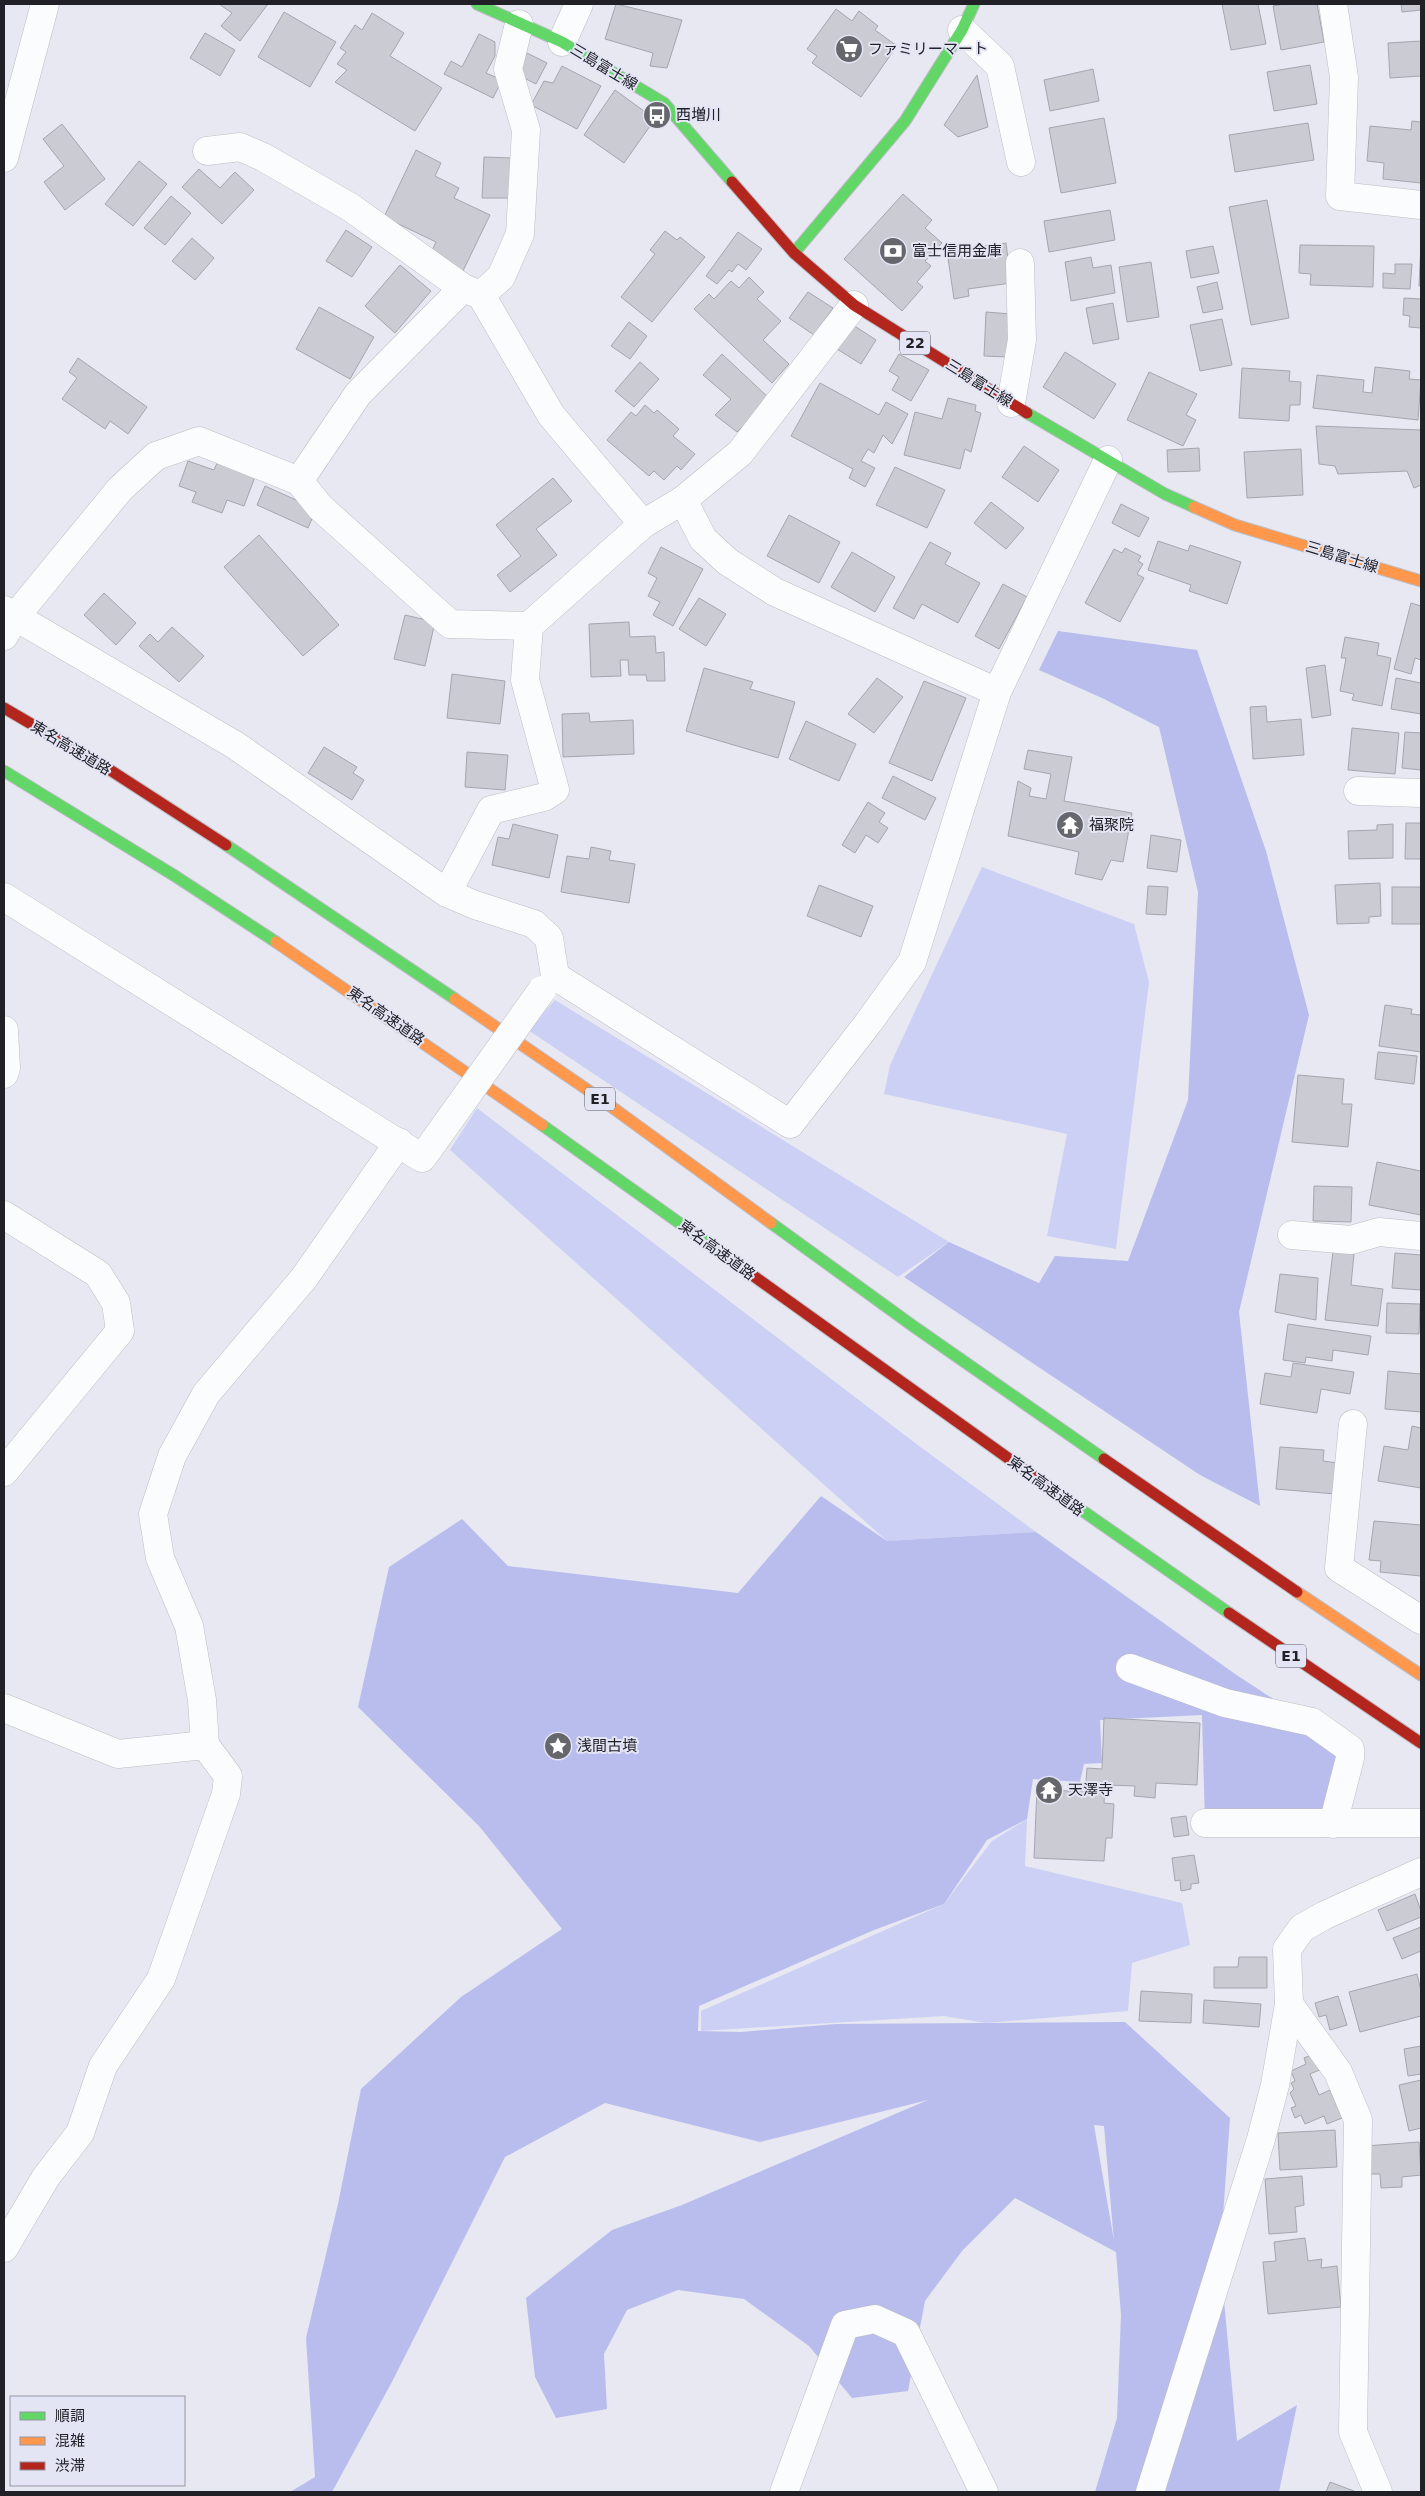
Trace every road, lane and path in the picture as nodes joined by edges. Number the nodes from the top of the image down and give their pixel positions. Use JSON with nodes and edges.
{"nodes":[{"id":1,"x":45,"y":4,"type":"edge"},
{"id":2,"x":477,"y":4,"type":"edge"},
{"id":3,"x":579,"y":4,"type":"edge"},
{"id":4,"x":974,"y":4,"type":"edge"},
{"id":5,"x":1333,"y":4,"type":"edge"},
{"id":6,"x":519,"y":24,"type":"junction"},
{"id":7,"x":962,"y":30,"type":"junction"},
{"id":8,"x":562,"y":42,"type":"junction"},
{"id":9,"x":207,"y":151,"type":"dead end"},
{"id":10,"x":4,"y":158,"type":"edge"},
{"id":11,"x":1021,"y":162,"type":"dead end"},
{"id":12,"x":1421,"y":205,"type":"edge"},
{"id":13,"x":794,"y":253,"type":"junction"},
{"id":14,"x":1020,"y":263,"type":"dead end"},
{"id":15,"x":472,"y":292,"type":"junction"},
{"id":16,"x":854,"y":305,"type":"junction"},
{"id":17,"x":1011,"y":403,"type":"junction"},
{"id":18,"x":1108,"y":460,"type":"junction"},
{"id":19,"x":299,"y":481,"type":"junction"},
{"id":20,"x":682,"y":500,"type":"junction"},
{"id":21,"x":643,"y":524,"type":"junction"},
{"id":22,"x":1421,"y":581,"type":"edge"},
{"id":23,"x":7,"y":621,"type":"edge"},
{"id":24,"x":530,"y":626,"type":"junction"},
{"id":25,"x":996,"y":692,"type":"junction"},
{"id":26,"x":4,"y":708,"type":"edge"},
{"id":27,"x":4,"y":771,"type":"edge"},
{"id":28,"x":1358,"y":791,"type":"dead end"},
{"id":29,"x":1421,"y":793,"type":"edge"},
{"id":30,"x":447,"y":892,"type":"junction"},
{"id":31,"x":4,"y":897,"type":"edge"},
{"id":32,"x":548,"y":983,"type":"junction"},
{"id":33,"x":4,"y":1030,"type":"edge"},
{"id":34,"x":4,"y":1074,"type":"edge"},
{"id":35,"x":399,"y":1142,"type":"junction"},
{"id":36,"x":4,"y":1215,"type":"edge"},
{"id":37,"x":1292,"y":1235,"type":"dead end"},
{"id":38,"x":1421,"y":1236,"type":"edge"},
{"id":39,"x":1354,"y":1424,"type":"dead end"},
{"id":40,"x":4,"y":1472,"type":"edge"},
{"id":41,"x":1421,"y":1620,"type":"edge"},
{"id":42,"x":1130,"y":1668,"type":"dead end"},
{"id":43,"x":1421,"y":1675,"type":"edge"},
{"id":44,"x":4,"y":1708,"type":"edge"},
{"id":45,"x":1421,"y":1742,"type":"edge"},
{"id":46,"x":205,"y":1745,"type":"junction"},
{"id":47,"x":1205,"y":1823,"type":"dead end"},
{"id":48,"x":1421,"y":1823,"type":"edge"},
{"id":49,"x":1333,"y":1824,"type":"junction"},
{"id":50,"x":1421,"y":1872,"type":"edge"},
{"id":51,"x":1289,"y":2004,"type":"junction"},
{"id":52,"x":4,"y":2248,"type":"edge"},
{"id":53,"x":784,"y":2492,"type":"edge"},
{"id":54,"x":984,"y":2492,"type":"edge"},
{"id":55,"x":1150,"y":2492,"type":"edge"},
{"id":56,"x":1378,"y":2492,"type":"edge"}],
"edges":[{"from":1,"to":10,"type":"street"},
{"from":2,"to":6,"type":"main road","name":"三島富士線","number":"22"},
{"from":3,"to":8,"type":"street"},
{"from":4,"to":7,"type":"main road"},
{"from":5,"to":12,"type":"street"},
{"from":6,"to":8,"type":"main road","name":"三島富士線","number":"22"},
{"from":6,"to":15,"type":"street"},
{"from":7,"to":11,"type":"street"},
{"from":7,"to":13,"type":"main road"},
{"from":8,"to":13,"type":"main road","name":"三島富士線","number":"22"},
{"from":9,"to":15,"type":"street"},
{"from":13,"to":16,"type":"main road","name":"三島富士線","number":"22"},
{"from":14,"to":17,"type":"street"},
{"from":15,"to":19,"type":"street"},
{"from":15,"to":21,"type":"street"},
{"from":16,"to":17,"type":"main road","name":"三島富士線","number":"22"},
{"from":16,"to":20,"type":"street"},
{"from":17,"to":18,"type":"main road","name":"三島富士線","number":"22"},
{"from":18,"to":22,"type":"main road","name":"三島富士線","number":"22"},
{"from":18,"to":25,"type":"street"},
{"from":19,"to":23,"type":"street"},
{"from":19,"to":24,"type":"street"},
{"from":20,"to":21,"type":"street"},
{"from":20,"to":25,"type":"street"},
{"from":21,"to":24,"type":"street"},
{"from":23,"to":30,"type":"street"},
{"from":24,"to":30,"type":"street"},
{"from":25,"to":32,"type":"street"},
{"from":26,"to":43,"type":"main road","name":"東名高速道路","number":"E1"},
{"from":27,"to":45,"type":"main road","name":"東名高速道路","number":"E1"},
{"from":28,"to":29,"type":"street"},
{"from":30,"to":32,"type":"street"},
{"from":31,"to":35,"type":"street"},
{"from":32,"to":35,"type":"street","bridge":true},
{"from":33,"to":34,"type":"street"},
{"from":35,"to":46,"type":"street"},
{"from":36,"to":40,"type":"street"},
{"from":37,"to":38,"type":"street"},
{"from":39,"to":41,"type":"street"},
{"from":42,"to":49,"type":"street"},
{"from":44,"to":46,"type":"street"},
{"from":46,"to":52,"type":"street"},
{"from":47,"to":49,"type":"street"},
{"from":48,"to":49,"type":"street"},
{"from":50,"to":51,"type":"street"},
{"from":51,"to":55,"type":"street"},
{"from":51,"to":56,"type":"street"},
{"from":53,"to":54,"type":"street"}]}
